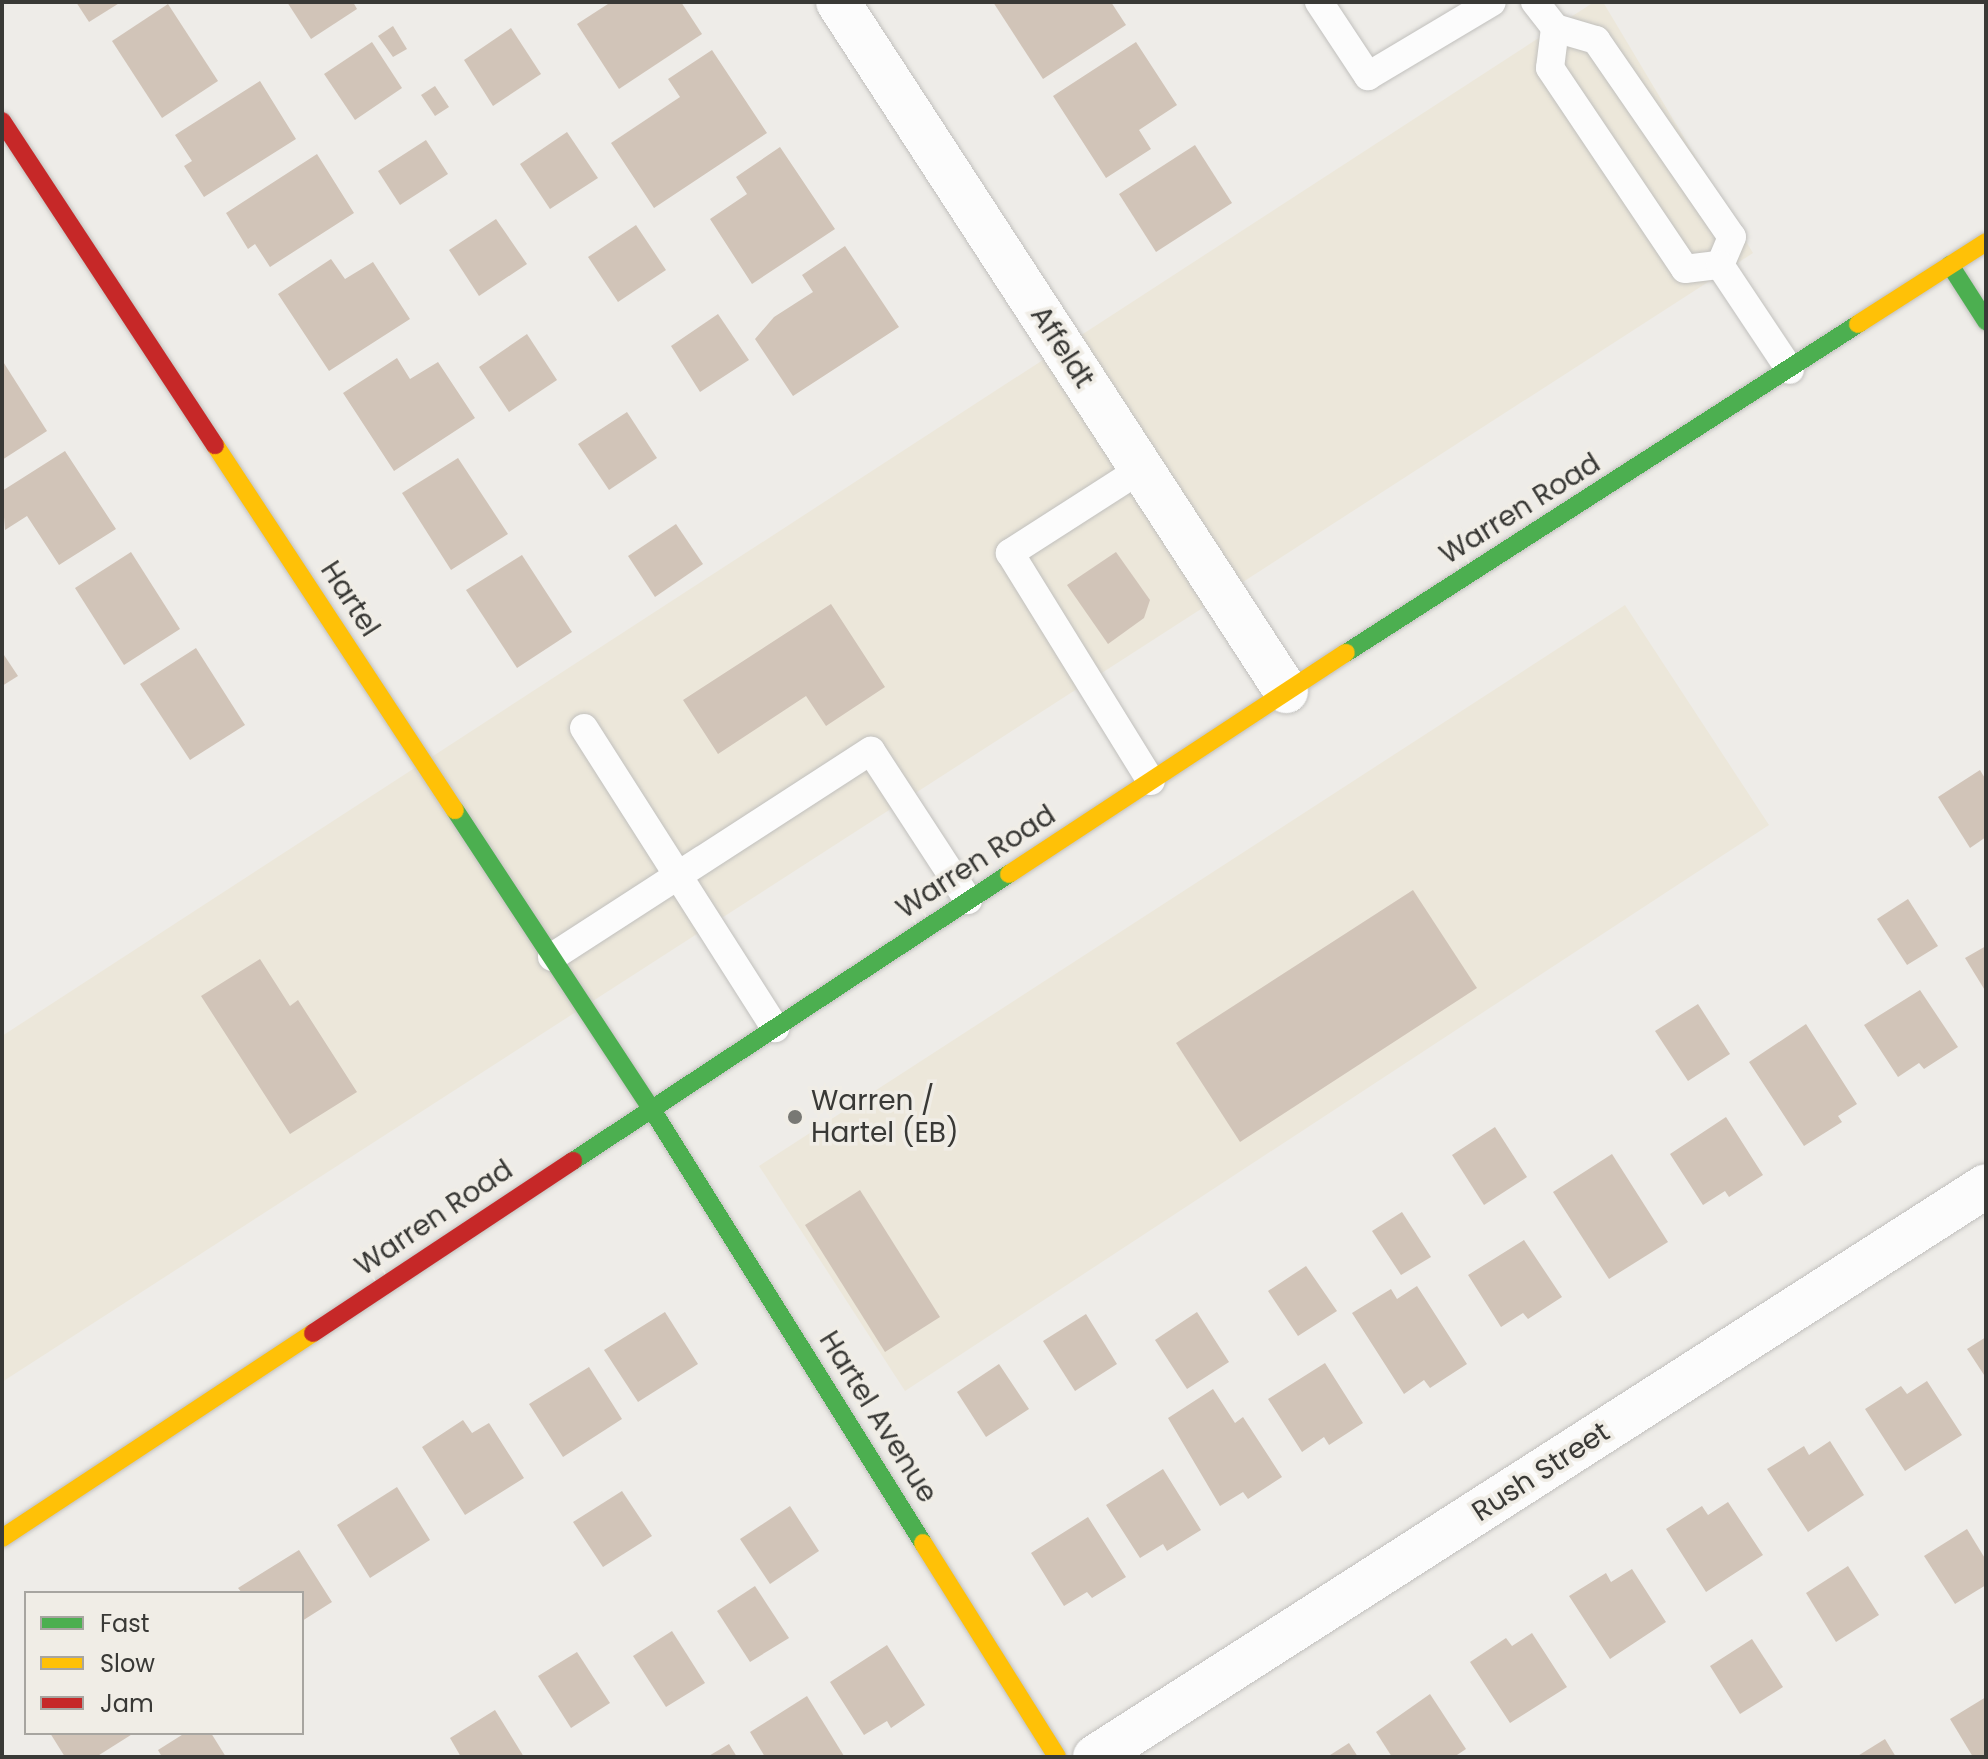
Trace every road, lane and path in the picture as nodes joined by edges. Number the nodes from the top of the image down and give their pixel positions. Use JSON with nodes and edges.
{"nodes":[{"id":1,"x":838,"y":2,"type":"edge"},
{"id":2,"x":1319,"y":2,"type":"edge"},
{"id":3,"x":1492,"y":2,"type":"edge"},
{"id":4,"x":1535,"y":2,"type":"edge"},
{"id":5,"x":1555,"y":28,"type":"junction"},
{"id":6,"x":2,"y":121,"type":"edge"},
{"id":7,"x":1986,"y":242,"type":"edge"},
{"id":8,"x":1720,"y":265,"type":"junction"},
{"id":9,"x":1950,"y":265,"type":"junction"},
{"id":10,"x":1986,"y":321,"type":"edge"},
{"id":11,"x":1790,"y":370,"type":"junction"},
{"id":12,"x":1141,"y":469,"type":"junction"},
{"id":13,"x":1286,"y":691,"type":"junction"},
{"id":14,"x":584,"y":728,"type":"dead end"},
{"id":15,"x":1151,"y":781,"type":"junction"},
{"id":16,"x":678,"y":876,"type":"junction"},
{"id":17,"x":968,"y":900,"type":"junction"},
{"id":18,"x":552,"y":957,"type":"junction"},
{"id":19,"x":775,"y":1028,"type":"junction"},
{"id":20,"x":651,"y":1108,"type":"junction"},
{"id":21,"x":1986,"y":1186,"type":"edge"},
{"id":22,"x":3,"y":1534,"type":"edge"},
{"id":23,"x":1057,"y":1757,"type":"edge"},
{"id":24,"x":1095,"y":1757,"type":"edge"}],
"edges":[{"from":1,"to":12,"type":"street","name":"Affeldt"},
{"from":2,"to":3,"type":"lane"},
{"from":4,"to":5,"type":"lane"},
{"from":5,"to":8,"type":"lane"},
{"from":5,"to":8,"type":"lane"},
{"from":6,"to":18,"type":"main road","name":"Hartel"},
{"from":7,"to":9,"type":"main road","name":"Warren Road"},
{"from":8,"to":11,"type":"lane"},
{"from":9,"to":10,"type":"main road"},
{"from":9,"to":11,"type":"main road","name":"Warren Road"},
{"from":11,"to":13,"type":"main road","name":"Warren Road"},
{"from":12,"to":13,"type":"street","name":"Affeldt"},
{"from":12,"to":15,"type":"lane"},
{"from":13,"to":15,"type":"main road","name":"Warren Road"},
{"from":14,"to":16,"type":"lane"},
{"from":15,"to":17,"type":"main road","name":"Warren Road"},
{"from":16,"to":17,"type":"lane"},
{"from":16,"to":18,"type":"lane"},
{"from":16,"to":19,"type":"lane"},
{"from":17,"to":19,"type":"main road","name":"Warren Road"},
{"from":18,"to":20,"type":"main road","name":"Hartel"},
{"from":19,"to":20,"type":"main road","name":"Warren Road"},
{"from":20,"to":22,"type":"main road","name":"Warren Road"},
{"from":20,"to":23,"type":"main road","name":"Hartel Avenue"},
{"from":21,"to":24,"type":"street","name":"Rush Street"}]}
